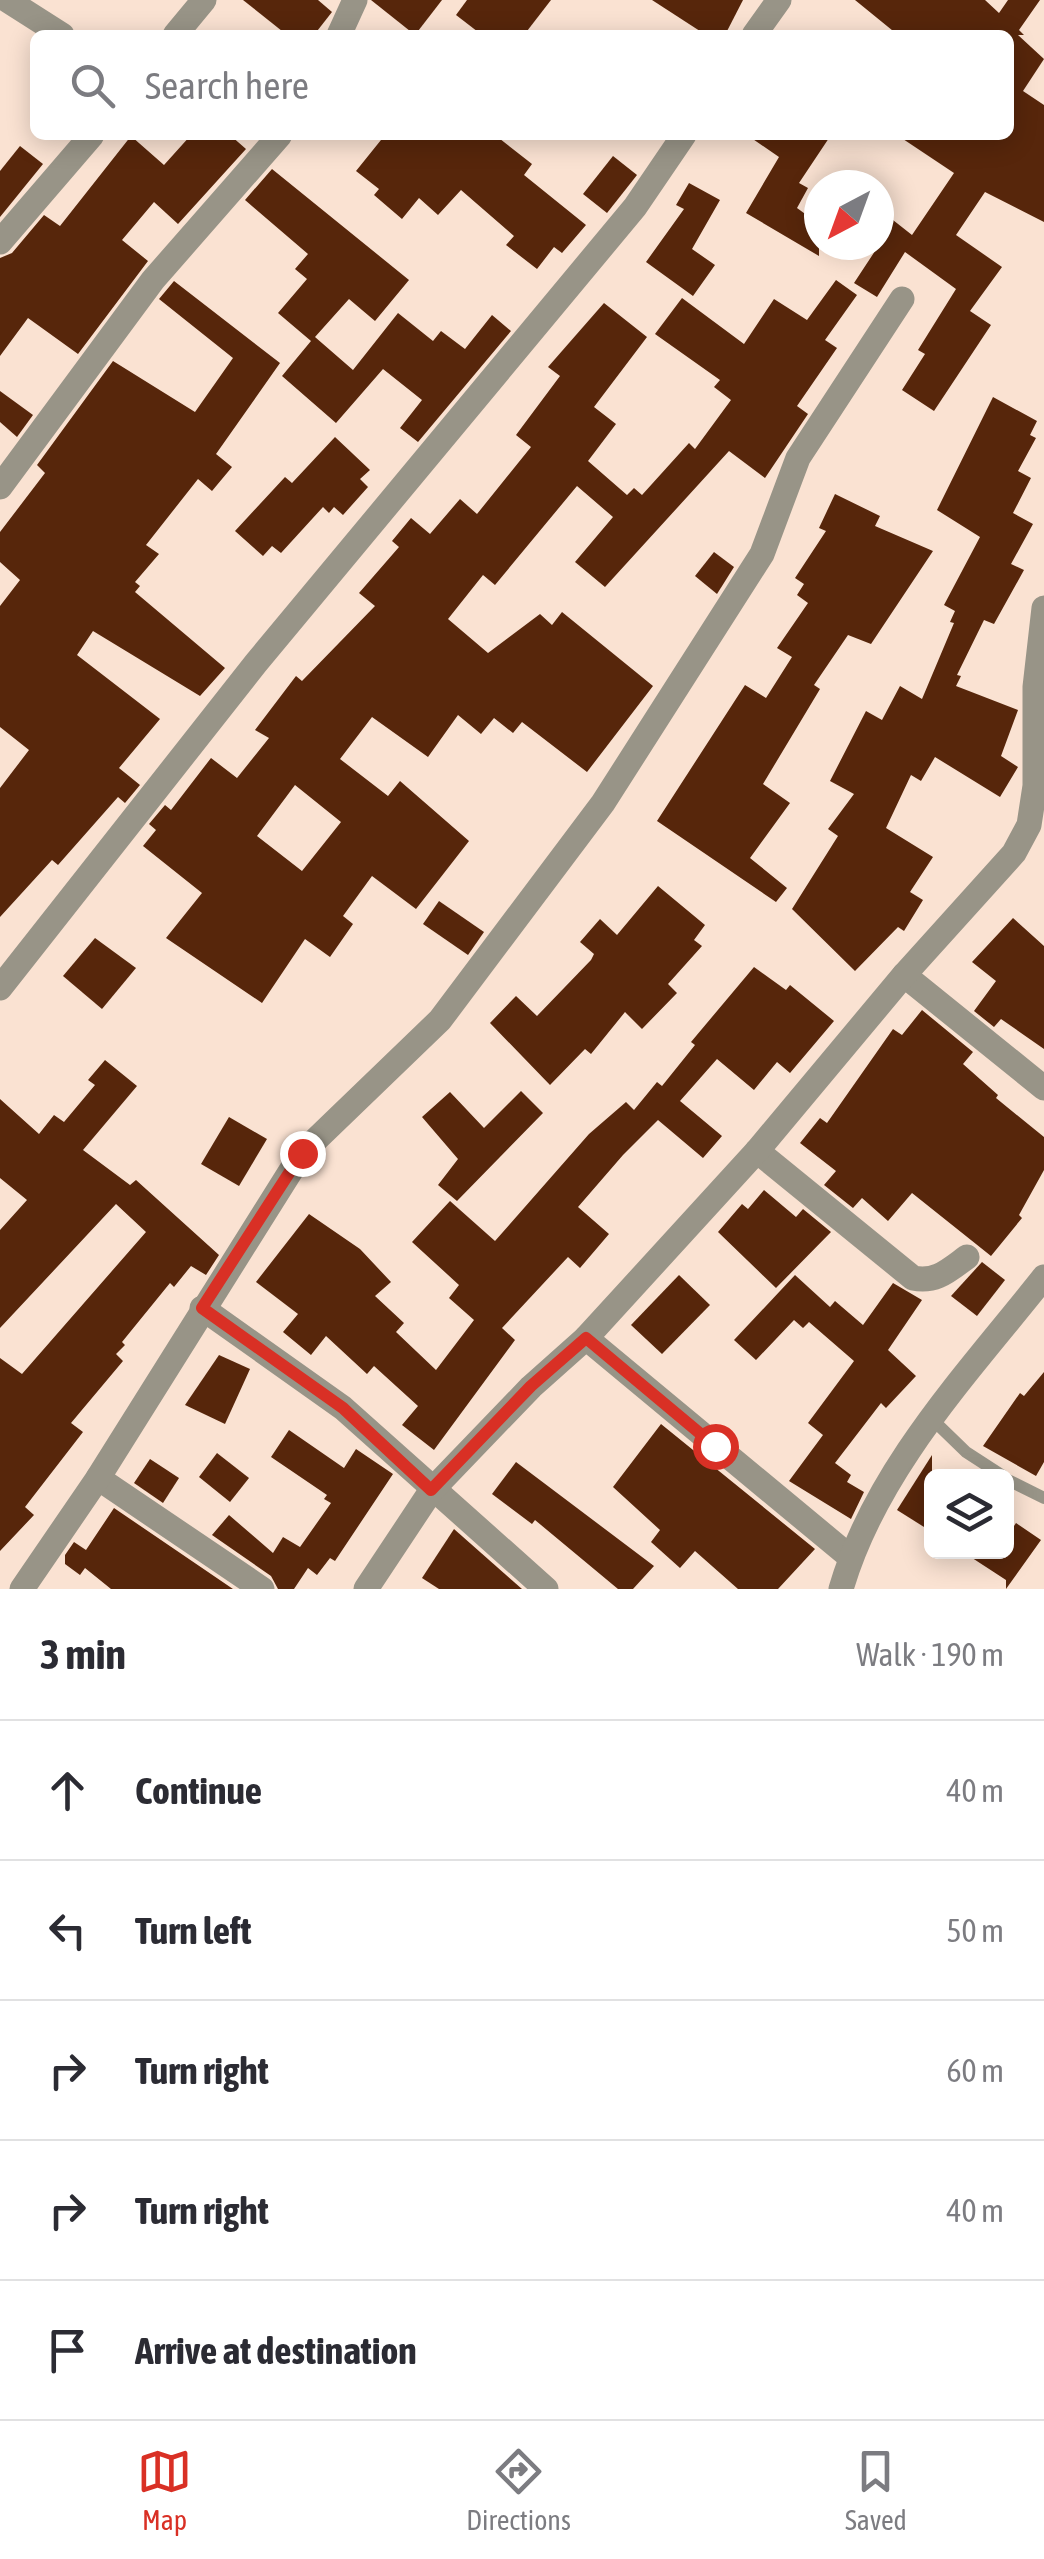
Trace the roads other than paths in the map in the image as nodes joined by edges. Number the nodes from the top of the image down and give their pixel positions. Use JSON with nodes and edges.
{"nodes":[{"id":1,"x":7,"y":0,"type":"edge"},
{"id":2,"x":204,"y":0,"type":"edge"},
{"id":3,"x":355,"y":0,"type":"edge"},
{"id":4,"x":779,"y":0,"type":"edge"},
{"id":5,"x":54,"y":30,"type":"edge"},
{"id":6,"x":179,"y":30,"type":"edge"},
{"id":7,"x":341,"y":30,"type":"edge"},
{"id":8,"x":758,"y":30,"type":"edge"},
{"id":9,"x":88,"y":140,"type":"edge"},
{"id":10,"x":276,"y":140,"type":"edge"},
{"id":11,"x":681,"y":140,"type":"edge"},
{"id":12,"x":0,"y":242,"type":"edge"},
{"id":13,"x":902,"y":299,"type":"dead end"},
{"id":14,"x":0,"y":487,"type":"edge"},
{"id":15,"x":1044,"y":608,"type":"edge"},
{"id":16,"x":904,"y":976,"type":"junction"},
{"id":17,"x":0,"y":988,"type":"edge"},
{"id":18,"x":1044,"y":1088,"type":"edge"},
{"id":19,"x":758,"y":1151,"type":"junction"},
{"id":20,"x":966,"y":1257,"type":"dead end"},
{"id":21,"x":1044,"y":1277,"type":"edge"},
{"id":22,"x":202,"y":1308,"type":"junction"},
{"id":23,"x":586,"y":1338,"type":"junction"},
{"id":24,"x":932,"y":1419,"type":"junction"},
{"id":25,"x":992,"y":1469,"type":"edge"},
{"id":26,"x":98,"y":1478,"type":"junction"},
{"id":27,"x":1014,"y":1483,"type":"edge"},
{"id":28,"x":431,"y":1490,"type":"junction"},
{"id":29,"x":1044,"y":1498,"type":"edge"},
{"id":30,"x":850,"y":1557,"type":"junction"},
{"id":31,"x":22,"y":1589,"type":"edge"},
{"id":32,"x":262,"y":1589,"type":"edge"},
{"id":33,"x":366,"y":1589,"type":"edge"},
{"id":34,"x":546,"y":1589,"type":"edge"},
{"id":35,"x":841,"y":1589,"type":"edge"}],
"edges":[{"from":1,"to":5,"type":"street"},
{"from":2,"to":6,"type":"street"},
{"from":3,"to":7,"type":"street"},
{"from":4,"to":8,"type":"street"},
{"from":9,"to":12,"type":"street"},
{"from":10,"to":14,"type":"street"},
{"from":11,"to":17,"type":"street"},
{"from":13,"to":22,"type":"street"},
{"from":15,"to":16,"type":"street"},
{"from":16,"to":18,"type":"street"},
{"from":16,"to":19,"type":"street"},
{"from":19,"to":20,"type":"street"},
{"from":19,"to":23,"type":"street"},
{"from":21,"to":24,"type":"street"},
{"from":22,"to":26,"type":"street"},
{"from":22,"to":28,"type":"street"},
{"from":23,"to":28,"type":"street"},
{"from":23,"to":30,"type":"street"},
{"from":24,"to":25,"type":"lane"},
{"from":24,"to":30,"type":"street"},
{"from":26,"to":31,"type":"street"},
{"from":26,"to":32,"type":"street"},
{"from":27,"to":29,"type":"lane"},
{"from":28,"to":33,"type":"street"},
{"from":28,"to":34,"type":"street"},
{"from":30,"to":35,"type":"street"}]}
